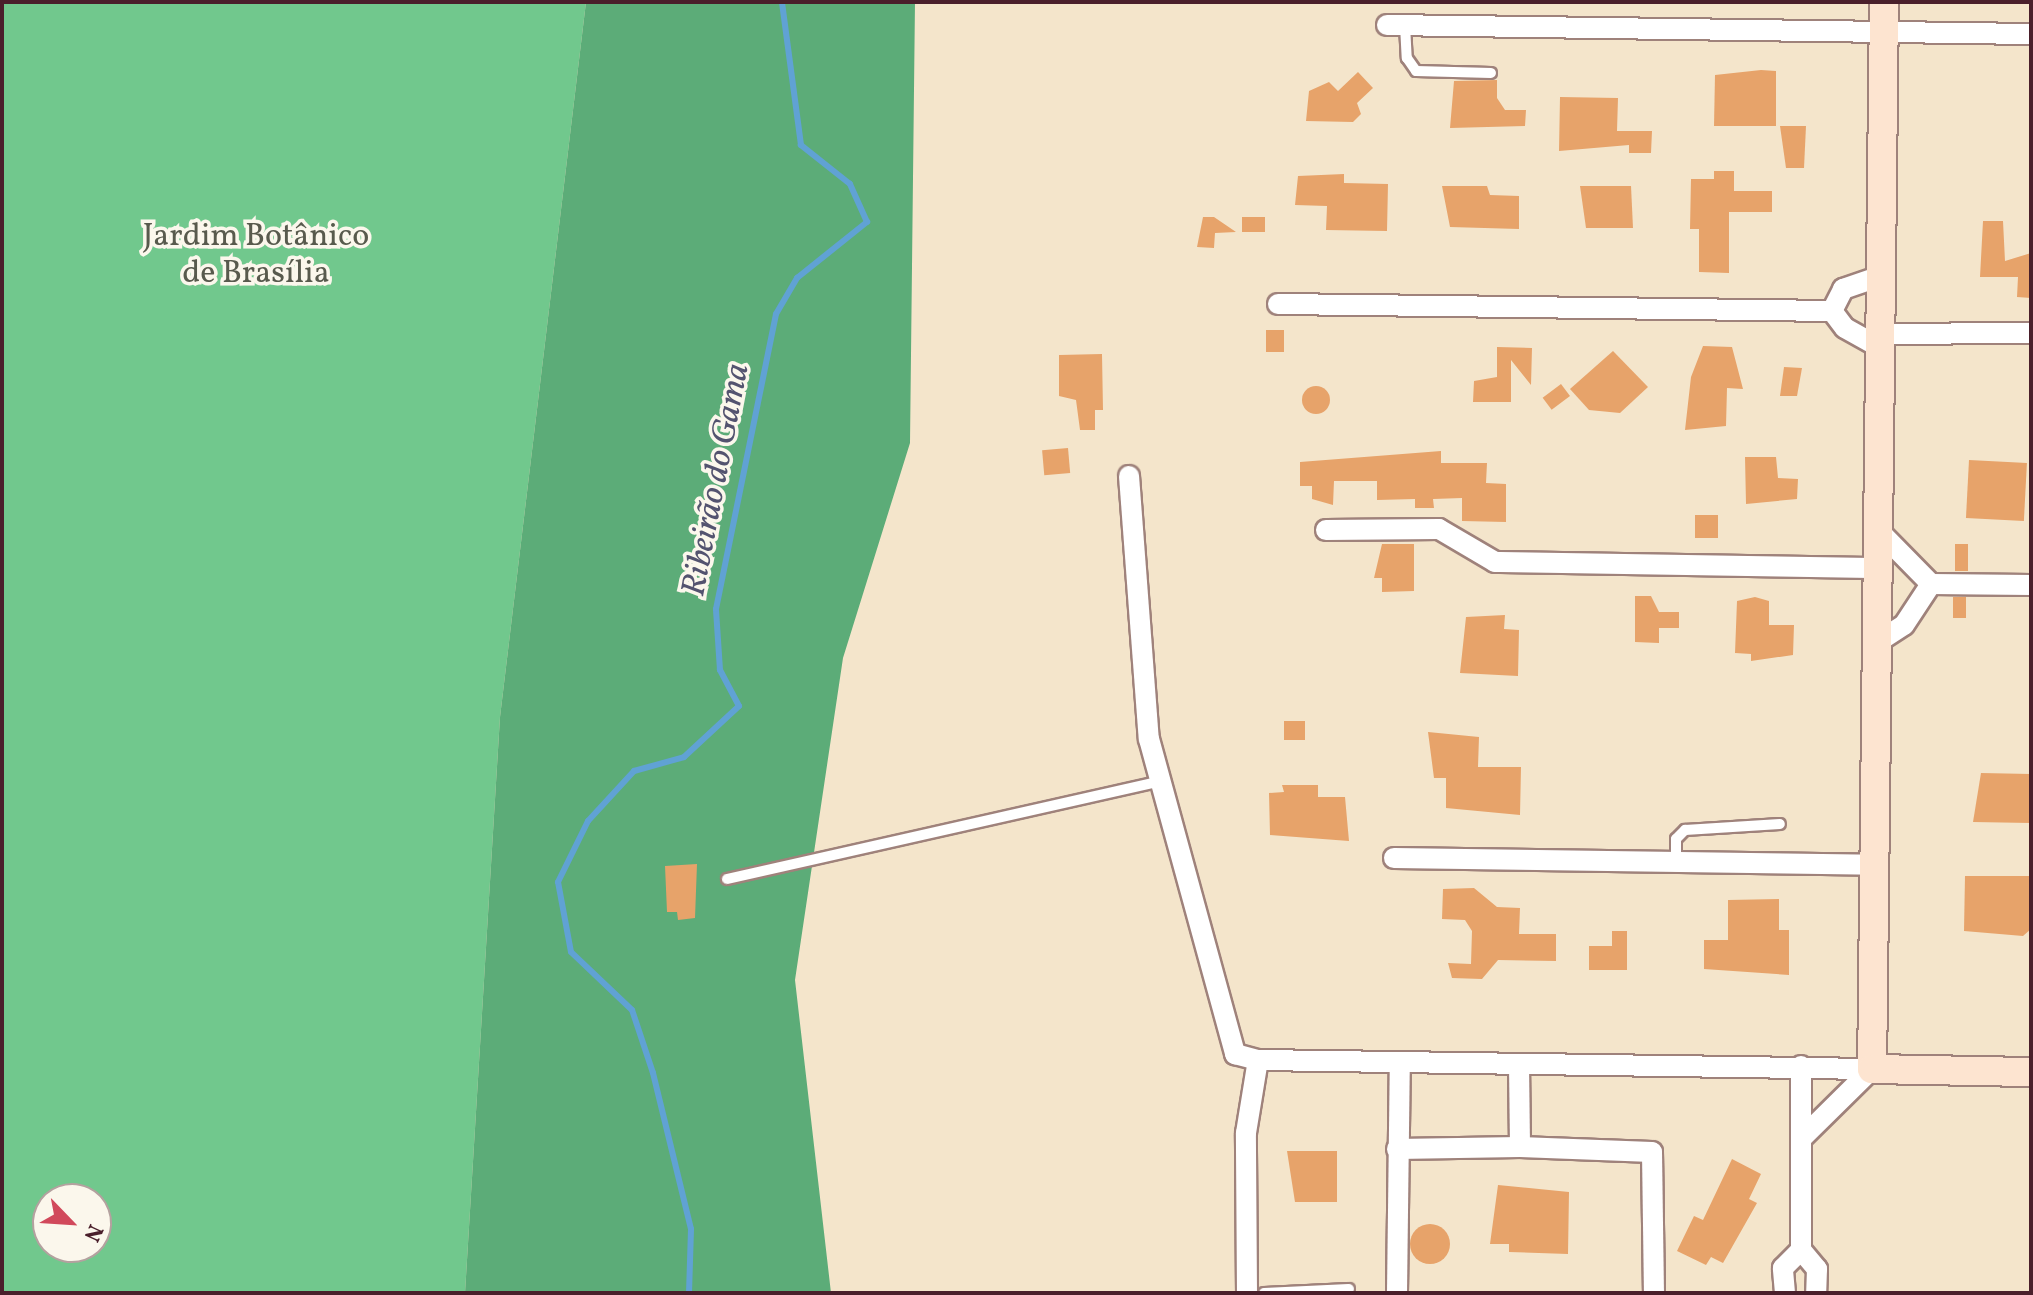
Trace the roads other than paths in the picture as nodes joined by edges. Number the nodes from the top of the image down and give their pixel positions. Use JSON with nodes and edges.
{"nodes":[{"id":1,"x":1884,"y":2,"type":"edge"},
{"id":2,"x":1396,"y":25,"type":"joint"},
{"id":3,"x":1883,"y":33,"type":"junction"},
{"id":4,"x":2031,"y":34,"type":"edge"},
{"id":5,"x":1491,"y":73,"type":"dead end"},
{"id":6,"x":1881,"y":276,"type":"junction"},
{"id":7,"x":1278,"y":304,"type":"dead end"},
{"id":8,"x":1832,"y":311,"type":"junction"},
{"id":9,"x":2031,"y":333,"type":"edge"},
{"id":10,"x":1881,"y":341,"type":"junction"},
{"id":11,"x":1129,"y":476,"type":"dead end"},
{"id":12,"x":1326,"y":530,"type":"dead end"},
{"id":13,"x":1878,"y":530,"type":"junction"},
{"id":14,"x":1877,"y":568,"type":"junction"},
{"id":15,"x":1931,"y":584,"type":"junction"},
{"id":16,"x":2031,"y":585,"type":"edge"},
{"id":17,"x":1876,"y":643,"type":"junction"},
{"id":18,"x":1157,"y":782,"type":"junction"},
{"id":19,"x":1780,"y":824,"type":"dead end"},
{"id":20,"x":1394,"y":858,"type":"dead end"},
{"id":21,"x":1676,"y":862,"type":"junction"},
{"id":22,"x":1875,"y":865,"type":"junction"},
{"id":23,"x":727,"y":879,"type":"dead end"},
{"id":24,"x":1258,"y":1060,"type":"junction"},
{"id":25,"x":1400,"y":1063,"type":"junction"},
{"id":26,"x":1519,"y":1064,"type":"junction"},
{"id":27,"x":1801,"y":1066,"type":"junction"},
{"id":28,"x":1872,"y":1069,"type":"junction"},
{"id":29,"x":2031,"y":1072,"type":"edge"},
{"id":30,"x":1802,"y":1138,"type":"junction"},
{"id":31,"x":1520,"y":1147,"type":"junction"},
{"id":32,"x":1397,"y":1149,"type":"junction"},
{"id":33,"x":1801,"y":1250,"type":"junction"},
{"id":34,"x":1349,"y":1289,"type":"dead end"},
{"id":35,"x":1247,"y":1293,"type":"edge"},
{"id":36,"x":1264,"y":1293,"type":"edge"},
{"id":37,"x":1397,"y":1293,"type":"edge"},
{"id":38,"x":1654,"y":1293,"type":"edge"},
{"id":39,"x":1785,"y":1293,"type":"edge"},
{"id":40,"x":1816,"y":1293,"type":"edge"}],
"edges":[{"from":1,"to":3,"type":"street"},
{"from":2,"to":3,"type":"street"},
{"from":2,"to":5,"type":"lane"},
{"from":3,"to":4,"type":"street"},
{"from":3,"to":6,"type":"street"},
{"from":6,"to":8,"type":"street"},
{"from":6,"to":10,"type":"street"},
{"from":7,"to":8,"type":"street"},
{"from":8,"to":10,"type":"street"},
{"from":9,"to":10,"type":"street"},
{"from":10,"to":13,"type":"street"},
{"from":11,"to":18,"type":"street"},
{"from":12,"to":14,"type":"street"},
{"from":13,"to":14,"type":"street"},
{"from":13,"to":15,"type":"street"},
{"from":14,"to":17,"type":"street"},
{"from":15,"to":16,"type":"street"},
{"from":15,"to":17,"type":"street"},
{"from":17,"to":22,"type":"street"},
{"from":18,"to":23,"type":"lane"},
{"from":18,"to":24,"type":"street"},
{"from":19,"to":21,"type":"lane"},
{"from":20,"to":21,"type":"street"},
{"from":21,"to":22,"type":"street"},
{"from":22,"to":28,"type":"street"},
{"from":24,"to":25,"type":"street"},
{"from":24,"to":35,"type":"street"},
{"from":25,"to":26,"type":"street"},
{"from":25,"to":32,"type":"street"},
{"from":26,"to":27,"type":"street"},
{"from":26,"to":31,"type":"street"},
{"from":27,"to":28,"type":"street"},
{"from":27,"to":30,"type":"street"},
{"from":28,"to":29,"type":"street"},
{"from":28,"to":30,"type":"street"},
{"from":30,"to":33,"type":"street"},
{"from":31,"to":32,"type":"street"},
{"from":31,"to":38,"type":"street"},
{"from":32,"to":37,"type":"street"},
{"from":33,"to":39,"type":"street"},
{"from":33,"to":40,"type":"street"},
{"from":34,"to":36,"type":"lane"}]}
